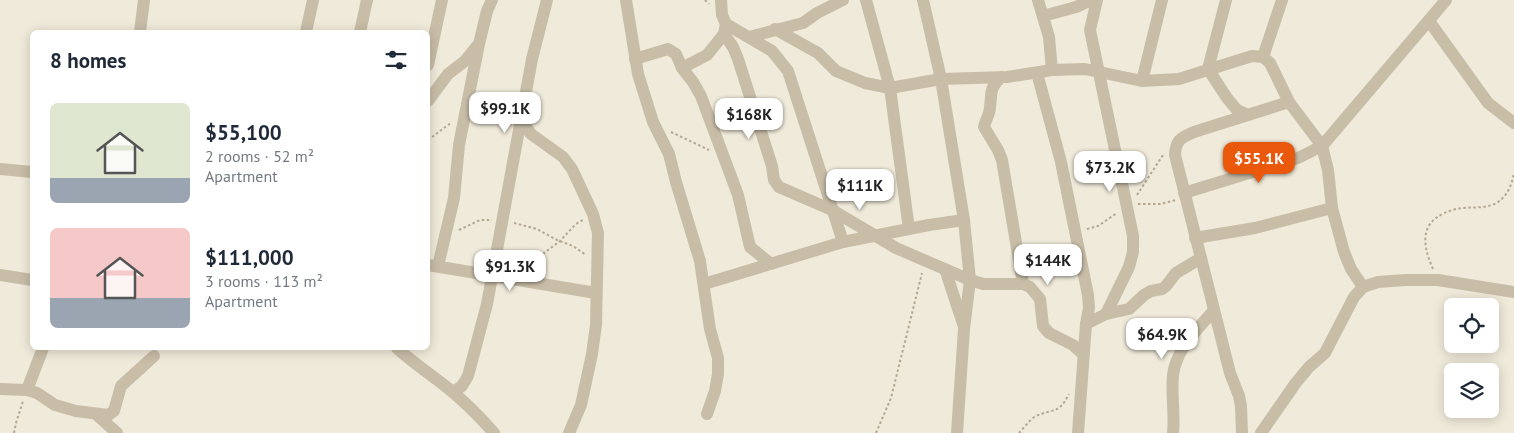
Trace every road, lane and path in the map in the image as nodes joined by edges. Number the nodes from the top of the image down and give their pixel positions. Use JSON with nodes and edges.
{"nodes":[{"id":1,"x":144,"y":0,"type":"edge"},
{"id":2,"x":313,"y":0,"type":"edge"},
{"id":3,"x":366,"y":0,"type":"edge"},
{"id":4,"x":442,"y":0,"type":"edge"},
{"id":5,"x":492,"y":0,"type":"edge"},
{"id":6,"x":547,"y":0,"type":"edge"},
{"id":7,"x":626,"y":0,"type":"edge"},
{"id":8,"x":721,"y":0,"type":"edge"},
{"id":9,"x":843,"y":0,"type":"edge"},
{"id":10,"x":866,"y":0,"type":"edge"},
{"id":11,"x":923,"y":0,"type":"edge"},
{"id":12,"x":1038,"y":0,"type":"edge"},
{"id":13,"x":1091,"y":0,"type":"edge"},
{"id":14,"x":1098,"y":0,"type":"edge"},
{"id":15,"x":1162,"y":0,"type":"edge"},
{"id":16,"x":1226,"y":0,"type":"edge"},
{"id":17,"x":1282,"y":0,"type":"edge"},
{"id":18,"x":1446,"y":0,"type":"edge"},
{"id":19,"x":1043,"y":16,"type":"junction"},
{"id":20,"x":1429,"y":20,"type":"junction"},
{"id":21,"x":725,"y":29,"type":"junction"},
{"id":22,"x":776,"y":29,"type":"junction"},
{"id":23,"x":140,"y":30,"type":"edge"},
{"id":24,"x":306,"y":30,"type":"edge"},
{"id":25,"x":360,"y":30,"type":"edge"},
{"id":26,"x":749,"y":37,"type":"junction"},
{"id":27,"x":479,"y":44,"type":"junction"},
{"id":28,"x":430,"y":56,"type":"edge"},
{"id":29,"x":1263,"y":57,"type":"junction"},
{"id":30,"x":635,"y":59,"type":"junction"},
{"id":31,"x":682,"y":68,"type":"junction"},
{"id":32,"x":1208,"y":69,"type":"junction"},
{"id":33,"x":1052,"y":70,"type":"junction"},
{"id":34,"x":1098,"y":72,"type":"junction"},
{"id":35,"x":1037,"y":73,"type":"junction"},
{"id":36,"x":1001,"y":77,"type":"junction"},
{"id":37,"x":941,"y":79,"type":"junction"},
{"id":38,"x":1142,"y":81,"type":"junction"},
{"id":39,"x":890,"y":88,"type":"junction"},
{"id":40,"x":526,"y":96,"type":"junction"},
{"id":41,"x":430,"y":98,"type":"edge"},
{"id":42,"x":1289,"y":102,"type":"junction"},
{"id":43,"x":466,"y":113,"type":"junction"},
{"id":44,"x":1248,"y":115,"type":"junction"},
{"id":45,"x":522,"y":117,"type":"junction"},
{"id":46,"x":653,"y":122,"type":"junction"},
{"id":47,"x":1514,"y":123,"type":"edge"},
{"id":48,"x":430,"y":139,"type":"edge"},
{"id":49,"x":1176,"y":144,"type":"junction"},
{"id":50,"x":1322,"y":146,"type":"junction"},
{"id":51,"x":724,"y":156,"type":"junction"},
{"id":52,"x":0,"y":169,"type":"edge"},
{"id":53,"x":30,"y":172,"type":"edge"},
{"id":54,"x":1514,"y":172,"type":"edge"},
{"id":55,"x":1185,"y":195,"type":"junction"},
{"id":56,"x":1129,"y":205,"type":"junction"},
{"id":57,"x":1332,"y":208,"type":"junction"},
{"id":58,"x":832,"y":210,"type":"junction"},
{"id":59,"x":593,"y":214,"type":"junction"},
{"id":60,"x":502,"y":220,"type":"junction"},
{"id":61,"x":964,"y":220,"type":"junction"},
{"id":62,"x":908,"y":229,"type":"junction"},
{"id":63,"x":1075,"y":233,"type":"junction"},
{"id":64,"x":446,"y":235,"type":"junction"},
{"id":65,"x":874,"y":235,"type":"junction"},
{"id":66,"x":1195,"y":238,"type":"junction"},
{"id":67,"x":560,"y":241,"type":"junction"},
{"id":68,"x":843,"y":242,"type":"junction"},
{"id":69,"x":1201,"y":258,"type":"junction"},
{"id":70,"x":925,"y":261,"type":"junction"},
{"id":71,"x":771,"y":264,"type":"junction"},
{"id":72,"x":433,"y":265,"type":"edge"},
{"id":73,"x":597,"y":265,"type":"junction"},
{"id":74,"x":945,"y":269,"type":"junction"},
{"id":75,"x":492,"y":274,"type":"junction"},
{"id":76,"x":0,"y":275,"type":"edge"},
{"id":77,"x":511,"y":278,"type":"junction"},
{"id":78,"x":30,"y":280,"type":"edge"},
{"id":79,"x":970,"y":280,"type":"junction"},
{"id":80,"x":1438,"y":280,"type":"junction"},
{"id":81,"x":704,"y":284,"type":"junction"},
{"id":82,"x":1023,"y":284,"type":"junction"},
{"id":83,"x":1363,"y":288,"type":"junction"},
{"id":84,"x":1514,"y":292,"type":"edge"},
{"id":85,"x":596,"y":293,"type":"junction"},
{"id":86,"x":1214,"y":310,"type":"junction"},
{"id":87,"x":1106,"y":314,"type":"junction"},
{"id":88,"x":1086,"y":324,"type":"junction"},
{"id":89,"x":964,"y":329,"type":"junction"},
{"id":90,"x":42,"y":350,"type":"edge"},
{"id":91,"x":399,"y":350,"type":"edge"},
{"id":92,"x":1083,"y":354,"type":"junction"},
{"id":93,"x":154,"y":356,"type":"dead end"},
{"id":94,"x":1082,"y":380,"type":"junction"},
{"id":95,"x":0,"y":389,"type":"edge"},
{"id":96,"x":27,"y":390,"type":"junction"},
{"id":97,"x":453,"y":392,"type":"junction"},
{"id":98,"x":96,"y":414,"type":"junction"},
{"id":99,"x":707,"y":414,"type":"dead end"},
{"id":100,"x":14,"y":433,"type":"edge"},
{"id":101,"x":117,"y":433,"type":"edge"},
{"id":102,"x":494,"y":433,"type":"edge"},
{"id":103,"x":569,"y":433,"type":"edge"},
{"id":104,"x":876,"y":433,"type":"edge"},
{"id":105,"x":957,"y":433,"type":"edge"},
{"id":106,"x":1019,"y":433,"type":"edge"},
{"id":107,"x":1078,"y":433,"type":"edge"},
{"id":108,"x":1173,"y":433,"type":"edge"},
{"id":109,"x":1242,"y":433,"type":"edge"},
{"id":110,"x":1261,"y":433,"type":"edge"}],
"edges":[{"from":1,"to":23,"type":"street"},
{"from":2,"to":24,"type":"street"},
{"from":3,"to":25,"type":"street"},
{"from":4,"to":28,"type":"street"},
{"from":5,"to":27,"type":"street"},
{"from":6,"to":40,"type":"street"},
{"from":7,"to":30,"type":"street"},
{"from":8,"to":21,"type":"street"},
{"from":9,"to":22,"type":"street"},
{"from":10,"to":39,"type":"street"},
{"from":11,"to":37,"type":"street"},
{"from":12,"to":19,"type":"street"},
{"from":13,"to":19,"type":"street"},
{"from":14,"to":34,"type":"street"},
{"from":15,"to":38,"type":"street"},
{"from":16,"to":32,"type":"street"},
{"from":17,"to":29,"type":"street"},
{"from":18,"to":20,"type":"street"},
{"from":19,"to":33,"type":"street"},
{"from":20,"to":47,"type":"street"},
{"from":20,"to":50,"type":"street"},
{"from":21,"to":26,"type":"street"},
{"from":21,"to":31,"type":"street"},
{"from":21,"to":58,"type":"street"},
{"from":22,"to":26,"type":"street"},
{"from":22,"to":39,"type":"street"},
{"from":26,"to":58,"type":"street"},
{"from":27,"to":41,"type":"street"},
{"from":27,"to":43,"type":"street"},
{"from":29,"to":32,"type":"street"},
{"from":29,"to":42,"type":"street"},
{"from":30,"to":31,"type":"street"},
{"from":30,"to":46,"type":"street"},
{"from":31,"to":51,"type":"street"},
{"from":32,"to":38,"type":"street"},
{"from":32,"to":44,"type":"street"},
{"from":33,"to":34,"type":"street"},
{"from":33,"to":35,"type":"street"},
{"from":34,"to":38,"type":"street"},
{"from":34,"to":56,"type":"street"},
{"from":35,"to":36,"type":"street"},
{"from":35,"to":63,"type":"street"},
{"from":36,"to":37,"type":"street"},
{"from":36,"to":82,"type":"street"},
{"from":37,"to":39,"type":"street"},
{"from":37,"to":61,"type":"street"},
{"from":39,"to":62,"type":"street"},
{"from":40,"to":45,"type":"street"},
{"from":40,"to":45,"type":"path"},
{"from":42,"to":44,"type":"street"},
{"from":42,"to":50,"type":"street"},
{"from":43,"to":48,"type":"path"},
{"from":43,"to":64,"type":"street"},
{"from":44,"to":49,"type":"street"},
{"from":45,"to":59,"type":"street"},
{"from":45,"to":60,"type":"street"},
{"from":46,"to":51,"type":"path"},
{"from":46,"to":81,"type":"street"},
{"from":49,"to":55,"type":"street"},
{"from":49,"to":56,"type":"path"},
{"from":50,"to":55,"type":"street"},
{"from":50,"to":57,"type":"street"},
{"from":51,"to":71,"type":"street"},
{"from":52,"to":53,"type":"street"},
{"from":54,"to":80,"type":"path"},
{"from":55,"to":56,"type":"path"},
{"from":55,"to":66,"type":"street"},
{"from":56,"to":63,"type":"path"},
{"from":56,"to":87,"type":"street"},
{"from":57,"to":66,"type":"street"},
{"from":57,"to":83,"type":"street"},
{"from":58,"to":65,"type":"street"},
{"from":58,"to":68,"type":"street"},
{"from":59,"to":67,"type":"path"},
{"from":59,"to":73,"type":"street"},
{"from":60,"to":64,"type":"path"},
{"from":60,"to":67,"type":"path"},
{"from":60,"to":75,"type":"street"},
{"from":61,"to":62,"type":"street"},
{"from":61,"to":79,"type":"street"},
{"from":62,"to":65,"type":"street"},
{"from":63,"to":88,"type":"street"},
{"from":64,"to":72,"type":"street"},
{"from":65,"to":68,"type":"street"},
{"from":65,"to":70,"type":"street"},
{"from":66,"to":69,"type":"street"},
{"from":67,"to":73,"type":"path"},
{"from":67,"to":77,"type":"path"},
{"from":68,"to":71,"type":"street"},
{"from":69,"to":86,"type":"street"},
{"from":69,"to":87,"type":"street"},
{"from":70,"to":74,"type":"street"},
{"from":70,"to":104,"type":"path"},
{"from":71,"to":81,"type":"street"},
{"from":72,"to":75,"type":"street"},
{"from":73,"to":85,"type":"street"},
{"from":74,"to":79,"type":"street"},
{"from":74,"to":89,"type":"street"},
{"from":75,"to":77,"type":"street"},
{"from":75,"to":97,"type":"street"},
{"from":76,"to":78,"type":"street"},
{"from":77,"to":85,"type":"street"},
{"from":79,"to":82,"type":"street"},
{"from":79,"to":89,"type":"street"},
{"from":80,"to":83,"type":"street"},
{"from":80,"to":84,"type":"street"},
{"from":81,"to":99,"type":"street"},
{"from":82,"to":92,"type":"street"},
{"from":83,"to":110,"type":"street"},
{"from":85,"to":103,"type":"street"},
{"from":86,"to":108,"type":"street"},
{"from":86,"to":109,"type":"street"},
{"from":87,"to":88,"type":"street"},
{"from":88,"to":92,"type":"street"},
{"from":89,"to":105,"type":"street"},
{"from":90,"to":96,"type":"street"},
{"from":91,"to":97,"type":"street"},
{"from":92,"to":94,"type":"street"},
{"from":93,"to":98,"type":"street"},
{"from":94,"to":106,"type":"path"},
{"from":94,"to":107,"type":"street"},
{"from":95,"to":96,"type":"street"},
{"from":96,"to":98,"type":"street"},
{"from":96,"to":100,"type":"path"},
{"from":97,"to":102,"type":"street"},
{"from":98,"to":101,"type":"street"}]}
